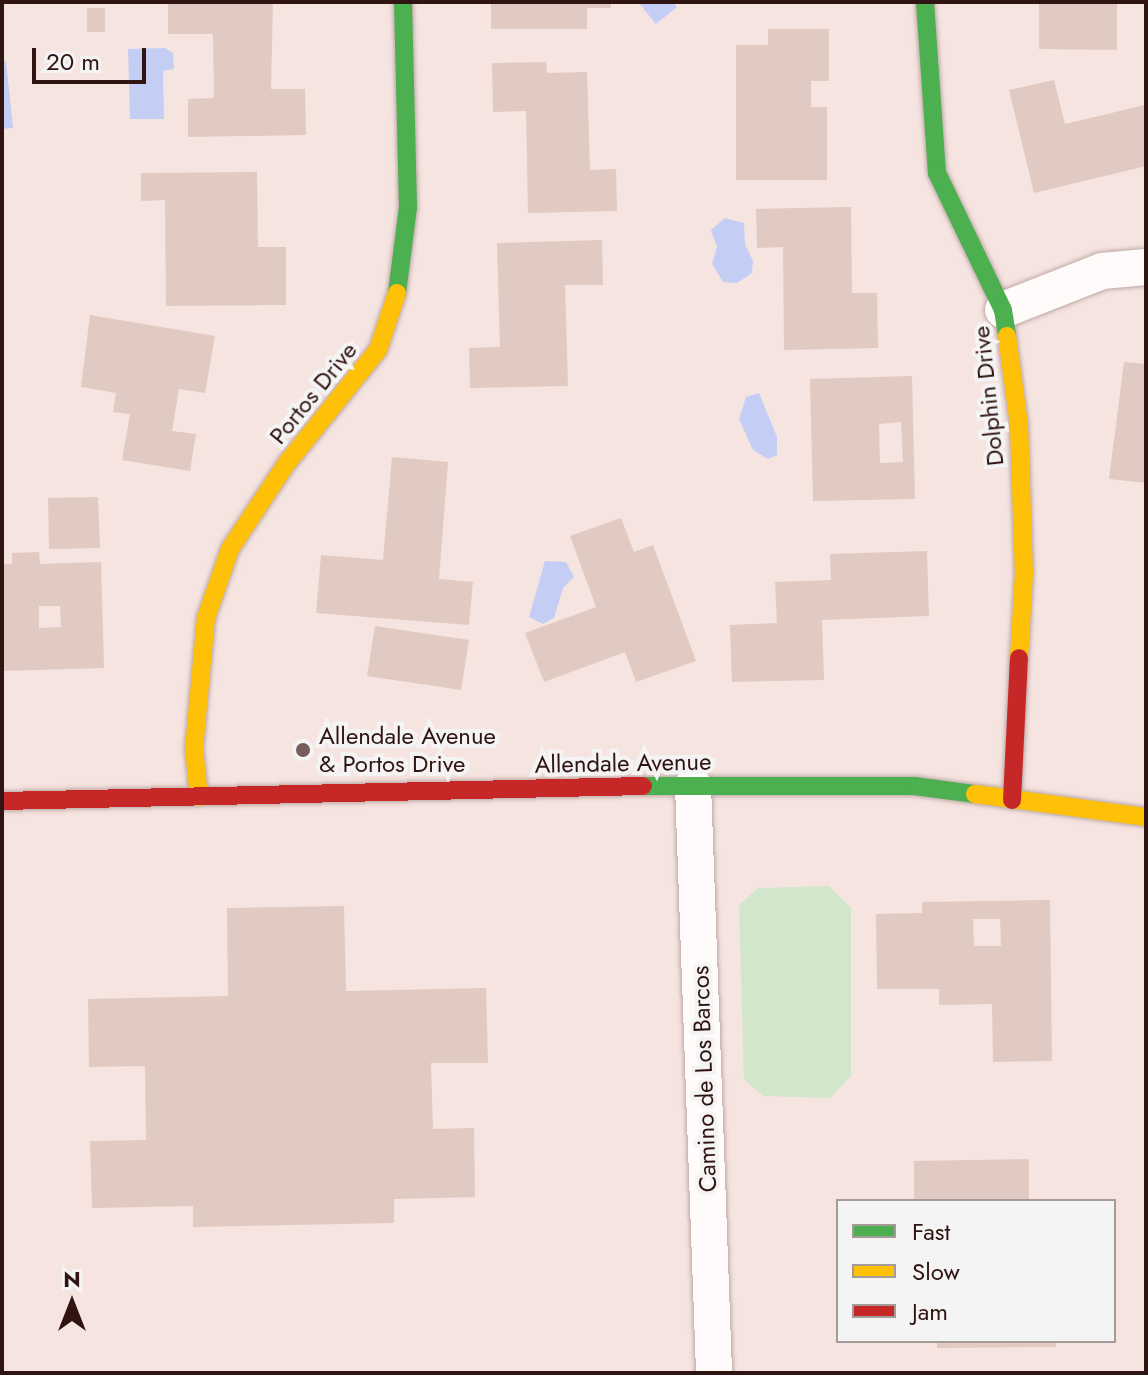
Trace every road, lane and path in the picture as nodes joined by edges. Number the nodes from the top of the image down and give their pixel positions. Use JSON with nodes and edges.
{"nodes":[{"id":1,"x":403,"y":2,"type":"edge"},
{"id":2,"x":925,"y":2,"type":"edge"},
{"id":3,"x":1146,"y":267,"type":"edge"},
{"id":4,"x":1003,"y":310,"type":"junction"},
{"id":5,"x":693,"y":785,"type":"junction"},
{"id":6,"x":199,"y":797,"type":"junction"},
{"id":7,"x":1012,"y":800,"type":"junction"},
{"id":8,"x":2,"y":801,"type":"edge"},
{"id":9,"x":1146,"y":817,"type":"edge"},
{"id":10,"x":714,"y":1373,"type":"edge"}],
"edges":[{"from":1,"to":6,"type":"street","name":"Portos Drive"},
{"from":2,"to":4,"type":"street","name":"Dolphin Drive"},
{"from":3,"to":4,"type":"street"},
{"from":4,"to":7,"type":"street","name":"Dolphin Drive"},
{"from":5,"to":6,"type":"street","name":"Allendale Avenue"},
{"from":5,"to":7,"type":"street","name":"Allendale Avenue"},
{"from":5,"to":10,"type":"street","name":"Camino de Los Barcos"},
{"from":6,"to":8,"type":"street","name":"Allendale Avenue"},
{"from":7,"to":9,"type":"street","name":"Allendale Avenue"}]}
